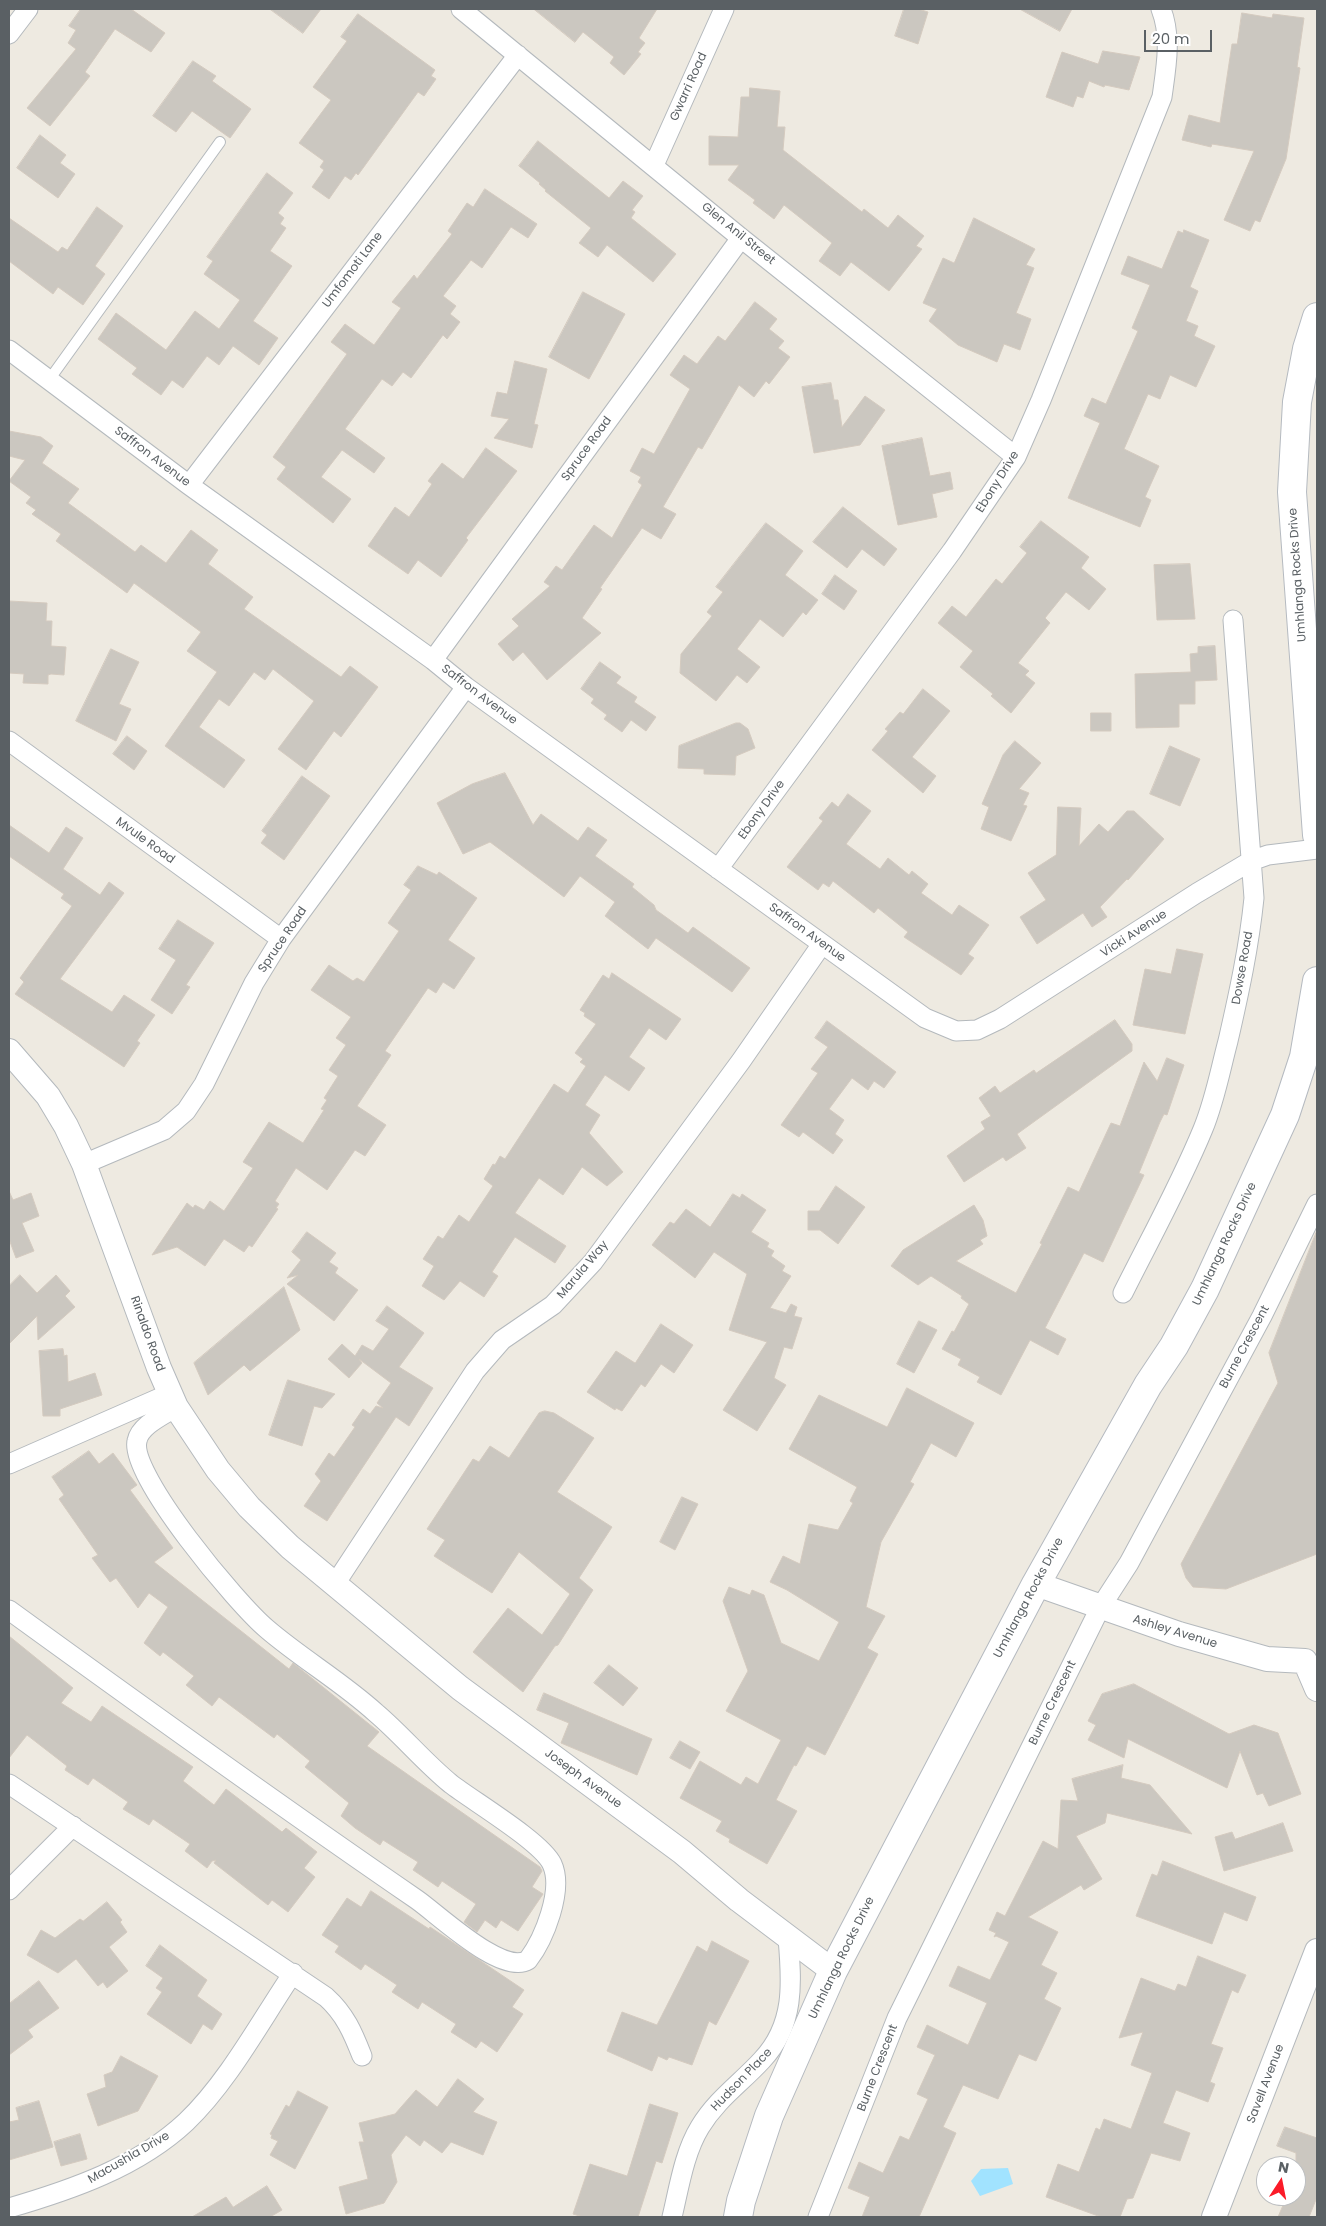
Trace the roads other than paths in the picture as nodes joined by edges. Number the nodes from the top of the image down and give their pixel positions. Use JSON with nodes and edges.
{"nodes":[{"id":1,"x":28,"y":9,"type":"edge"},
{"id":2,"x":461,"y":9,"type":"edge"},
{"id":3,"x":724,"y":9,"type":"edge"},
{"id":4,"x":1161,"y":9,"type":"edge"},
{"id":5,"x":9,"y":34,"type":"edge"},
{"id":6,"x":518,"y":56,"type":"junction"},
{"id":7,"x":220,"y":142,"type":"dead end"},
{"id":8,"x":654,"y":165,"type":"junction"},
{"id":9,"x":741,"y":238,"type":"junction"},
{"id":10,"x":1317,"y":317,"type":"edge"},
{"id":11,"x":9,"y":350,"type":"edge"},
{"id":12,"x":49,"y":380,"type":"junction"},
{"id":13,"x":1016,"y":457,"type":"junction"},
{"id":14,"x":189,"y":485,"type":"junction"},
{"id":15,"x":1233,"y":620,"type":"dead end"},
{"id":16,"x":433,"y":660,"type":"junction"},
{"id":17,"x":466,"y":687,"type":"junction"},
{"id":18,"x":9,"y":741,"type":"edge"},
{"id":19,"x":1317,"y":835,"type":"edge"},
{"id":20,"x":1317,"y":849,"type":"edge"},
{"id":21,"x":1251,"y":861,"type":"junction"},
{"id":22,"x":718,"y":869,"type":"junction"},
{"id":23,"x":281,"y":940,"type":"junction"},
{"id":24,"x":822,"y":944,"type":"junction"},
{"id":25,"x":1317,"y":981,"type":"edge"},
{"id":26,"x":956,"y":1031,"type":"joint"},
{"id":27,"x":9,"y":1051,"type":"edge"},
{"id":28,"x":84,"y":1164,"type":"junction"},
{"id":29,"x":1317,"y":1204,"type":"edge"},
{"id":30,"x":1122,"y":1293,"type":"dead end"},
{"id":31,"x":174,"y":1400,"type":"junction"},
{"id":32,"x":9,"y":1464,"type":"edge"},
{"id":33,"x":334,"y":1584,"type":"junction"},
{"id":34,"x":1036,"y":1584,"type":"junction"},
{"id":35,"x":1100,"y":1608,"type":"junction"},
{"id":36,"x":9,"y":1610,"type":"edge"},
{"id":37,"x":1311,"y":1658,"type":"edge"},
{"id":38,"x":1317,"y":1689,"type":"edge"},
{"id":39,"x":9,"y":1784,"type":"edge"},
{"id":40,"x":73,"y":1826,"type":"junction"},
{"id":41,"x":9,"y":1890,"type":"edge"},
{"id":42,"x":788,"y":1938,"type":"junction"},
{"id":43,"x":1317,"y":1951,"type":"edge"},
{"id":44,"x":833,"y":1971,"type":"junction"},
{"id":45,"x":293,"y":1973,"type":"junction"},
{"id":46,"x":362,"y":2056,"type":"dead end"},
{"id":47,"x":9,"y":2208,"type":"edge"},
{"id":48,"x":672,"y":2217,"type":"edge"},
{"id":49,"x":738,"y":2217,"type":"edge"},
{"id":50,"x":818,"y":2217,"type":"edge"},
{"id":51,"x":1214,"y":2217,"type":"edge"}],
"edges":[{"from":1,"to":5,"type":"street"},
{"from":2,"to":6,"type":"street","name":"Glen Anil Street"},
{"from":3,"to":8,"type":"street","name":"Gwarri Road"},
{"from":4,"to":13,"type":"street","name":"Ebony Drive"},
{"from":6,"to":8,"type":"street","name":"Glen Anil Street"},
{"from":6,"to":14,"type":"street","name":"Umfomoti Lane"},
{"from":7,"to":12,"type":"lane"},
{"from":8,"to":9,"type":"street","name":"Glen Anil Street"},
{"from":9,"to":13,"type":"street","name":"Glen Anil Street"},
{"from":9,"to":16,"type":"street","name":"Spruce Road"},
{"from":10,"to":19,"type":"main road","name":"Umhlanga Rocks Drive"},
{"from":11,"to":12,"type":"street","name":"Saffron Avenue"},
{"from":12,"to":14,"type":"street","name":"Saffron Avenue"},
{"from":13,"to":22,"type":"street","name":"Ebony Drive"},
{"from":14,"to":16,"type":"street","name":"Saffron Avenue"},
{"from":15,"to":21,"type":"street","name":"Dowse Road"},
{"from":16,"to":17,"type":"street","name":"Saffron Avenue"},
{"from":17,"to":22,"type":"street","name":"Saffron Avenue"},
{"from":17,"to":23,"type":"street","name":"Spruce Road"},
{"from":18,"to":23,"type":"street","name":"Mvule Road"},
{"from":20,"to":21,"type":"street","name":"Vicki Avenue"},
{"from":21,"to":26,"type":"street","name":"Vicki Avenue"},
{"from":21,"to":30,"type":"street","name":"Dowse Road"},
{"from":22,"to":24,"type":"street","name":"Saffron Avenue"},
{"from":23,"to":28,"type":"street","name":"Spruce Road"},
{"from":24,"to":26,"type":"street","name":"Saffron Avenue"},
{"from":24,"to":33,"type":"street","name":"Marula Way"},
{"from":25,"to":34,"type":"main road","name":"Umhlanga Rocks Drive"},
{"from":27,"to":28,"type":"street","name":"Rinaldo Road"},
{"from":28,"to":31,"type":"street","name":"Rinaldo Road"},
{"from":29,"to":35,"type":"street","name":"Burne Crescent"},
{"from":31,"to":32,"type":"street"},
{"from":31,"to":33,"type":"street","name":"Rinaldo Road"},
{"from":31,"to":36,"type":"street"},
{"from":33,"to":42,"type":"street","name":"Joseph Avenue"},
{"from":34,"to":35,"type":"street","name":"Ashley Avenue"},
{"from":34,"to":44,"type":"main road","name":"Umhlanga Rocks Drive"},
{"from":35,"to":37,"type":"street","name":"Ashley Avenue"},
{"from":35,"to":50,"type":"street","name":"Burne Crescent"},
{"from":37,"to":38,"type":"street"},
{"from":39,"to":40,"type":"street"},
{"from":40,"to":41,"type":"street"},
{"from":40,"to":45,"type":"street"},
{"from":42,"to":44,"type":"street","name":"Joseph Avenue"},
{"from":42,"to":48,"type":"street","name":"Hudson Place"},
{"from":43,"to":51,"type":"street","name":"Savell Avenue"},
{"from":44,"to":49,"type":"main road","name":"Umhlanga Rocks Drive"},
{"from":45,"to":46,"type":"street"},
{"from":45,"to":47,"type":"street","name":"Macushla Drive"}]}
